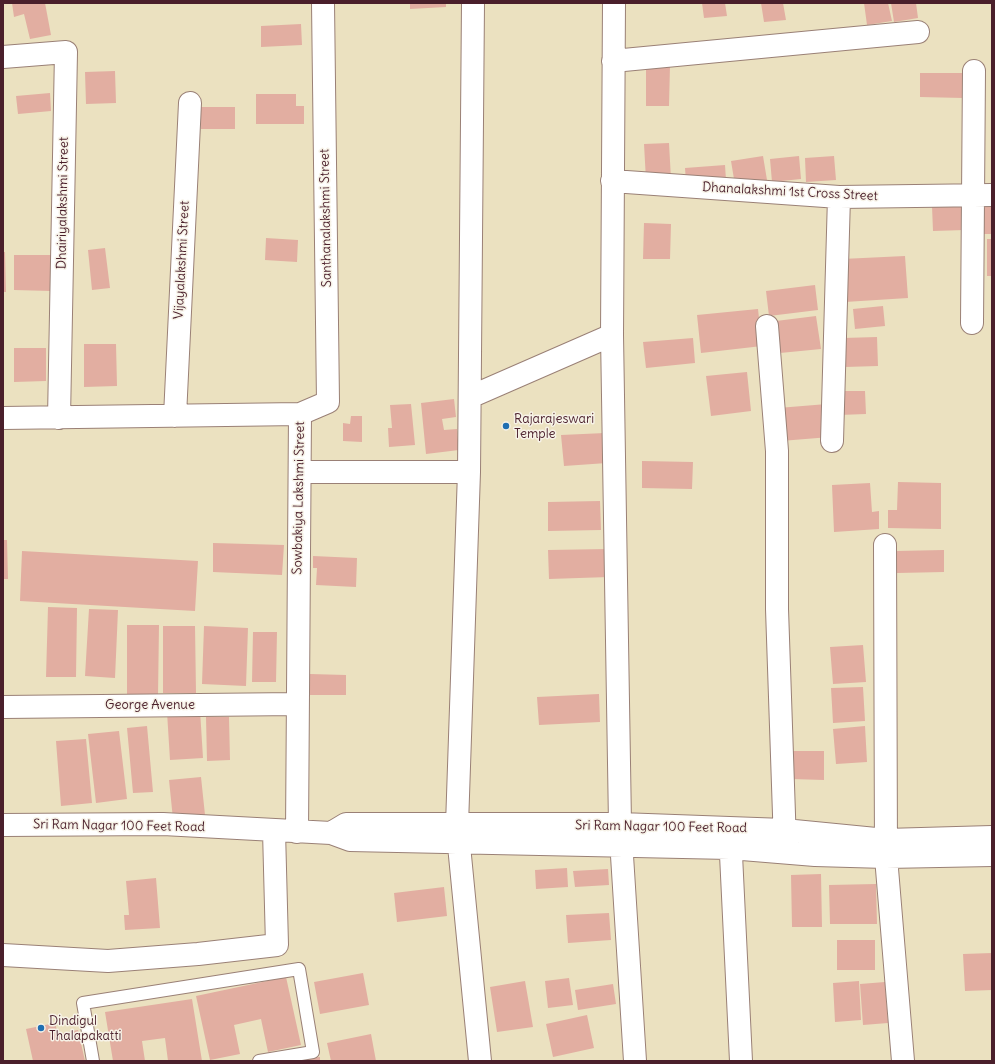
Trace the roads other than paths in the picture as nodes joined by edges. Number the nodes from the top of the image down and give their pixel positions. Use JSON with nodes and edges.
{"nodes":[{"id":1,"x":323,"y":3,"type":"edge"},
{"id":2,"x":473,"y":3,"type":"edge"},
{"id":3,"x":614,"y":3,"type":"edge"},
{"id":4,"x":918,"y":32,"type":"dead end"},
{"id":5,"x":3,"y":57,"type":"edge"},
{"id":6,"x":613,"y":61,"type":"junction"},
{"id":7,"x":974,"y":71,"type":"dead end"},
{"id":8,"x":190,"y":103,"type":"dead end"},
{"id":9,"x":612,"y":181,"type":"junction"},
{"id":10,"x":982,"y":195,"type":"edge"},
{"id":11,"x":839,"y":197,"type":"junction"},
{"id":12,"x":972,"y":323,"type":"dead end"},
{"id":13,"x":767,"y":326,"type":"dead end"},
{"id":14,"x":612,"y":335,"type":"junction"},
{"id":15,"x":470,"y":397,"type":"junction"},
{"id":16,"x":300,"y":414,"type":"junction"},
{"id":17,"x":175,"y":416,"type":"junction"},
{"id":18,"x":3,"y":418,"type":"edge"},
{"id":19,"x":59,"y":418,"type":"junction"},
{"id":20,"x":832,"y":441,"type":"dead end"},
{"id":21,"x":300,"y":472,"type":"junction"},
{"id":22,"x":469,"y":472,"type":"junction"},
{"id":23,"x":885,"y":545,"type":"dead end"},
{"id":24,"x":297,"y":704,"type":"junction"},
{"id":25,"x":3,"y":707,"type":"edge"},
{"id":26,"x":3,"y":825,"type":"edge"},
{"id":27,"x":274,"y":831,"type":"junction"},
{"id":28,"x":297,"y":832,"type":"junction"},
{"id":29,"x":458,"y":834,"type":"junction"},
{"id":30,"x":621,"y":835,"type":"junction"},
{"id":31,"x":992,"y":837,"type":"edge"},
{"id":32,"x":730,"y":838,"type":"junction"},
{"id":33,"x":784,"y":841,"type":"junction"},
{"id":34,"x":886,"y":849,"type":"junction"},
{"id":35,"x":992,"y":855,"type":"edge"},
{"id":36,"x":3,"y":955,"type":"edge"},
{"id":37,"x":93,"y":1061,"type":"edge"},
{"id":38,"x":259,"y":1061,"type":"edge"},
{"id":39,"x":480,"y":1061,"type":"edge"},
{"id":40,"x":635,"y":1061,"type":"edge"},
{"id":41,"x":740,"y":1061,"type":"edge"},
{"id":42,"x":903,"y":1061,"type":"edge"}],
"edges":[{"from":1,"to":16,"type":"street","name":"Santhanalakshmi Street"},
{"from":2,"to":15,"type":"street"},
{"from":3,"to":6,"type":"street"},
{"from":4,"to":6,"type":"street"},
{"from":5,"to":19,"type":"street","name":"Dhairiyalakshmi Street"},
{"from":6,"to":9,"type":"street"},
{"from":7,"to":10,"type":"street"},
{"from":8,"to":17,"type":"street","name":"Vijayalakshmi Street"},
{"from":9,"to":11,"type":"street","name":"Dhanalakshmi 1st Cross Street"},
{"from":9,"to":14,"type":"street"},
{"from":10,"to":11,"type":"street","name":"Dhanalakshmi 1st Cross Street"},
{"from":10,"to":12,"type":"street"},
{"from":11,"to":20,"type":"street"},
{"from":13,"to":33,"type":"street"},
{"from":14,"to":15,"type":"street"},
{"from":14,"to":30,"type":"street"},
{"from":15,"to":22,"type":"street"},
{"from":16,"to":17,"type":"street","name":"Sowbakiya Lakshmi Street"},
{"from":16,"to":21,"type":"street","name":"Sowbakiya Lakshmi Street"},
{"from":17,"to":19,"type":"street","name":"Sowbakiya Lakshmi Street"},
{"from":18,"to":19,"type":"street","name":"Sowbakiya Lakshmi Street"},
{"from":21,"to":22,"type":"street"},
{"from":21,"to":24,"type":"street","name":"Sowbakiya Lakshmi Street"},
{"from":22,"to":29,"type":"street"},
{"from":23,"to":34,"type":"street"},
{"from":24,"to":25,"type":"street","name":"George Avenue"},
{"from":24,"to":28,"type":"street","name":"Sowbakiya Lakshmi Street"},
{"from":26,"to":27,"type":"street","name":"Sri Ram Nagar 100 Feet Road"},
{"from":27,"to":28,"type":"street","name":"Sri Ram Nagar 100 Feet Road"},
{"from":27,"to":36,"type":"street"},
{"from":28,"to":29,"type":"street","name":"Sri Ram Nagar 100 Feet Road"},
{"from":29,"to":30,"type":"street","name":"Sri Ram Nagar 100 Feet Road"},
{"from":29,"to":39,"type":"street"},
{"from":30,"to":32,"type":"street","name":"Sri Ram Nagar 100 Feet Road"},
{"from":30,"to":40,"type":"street"},
{"from":31,"to":34,"type":"street","name":"Sri Ram Nagar 100 Feet Road"},
{"from":32,"to":33,"type":"street","name":"Sri Ram Nagar 100 Feet Road"},
{"from":32,"to":41,"type":"street"},
{"from":33,"to":34,"type":"street","name":"Sri Ram Nagar 100 Feet Road"},
{"from":34,"to":35,"type":"street","name":"Sri Ram Nagar 100 Feet Road"},
{"from":34,"to":42,"type":"street"},
{"from":37,"to":38,"type":"lane"}]}
